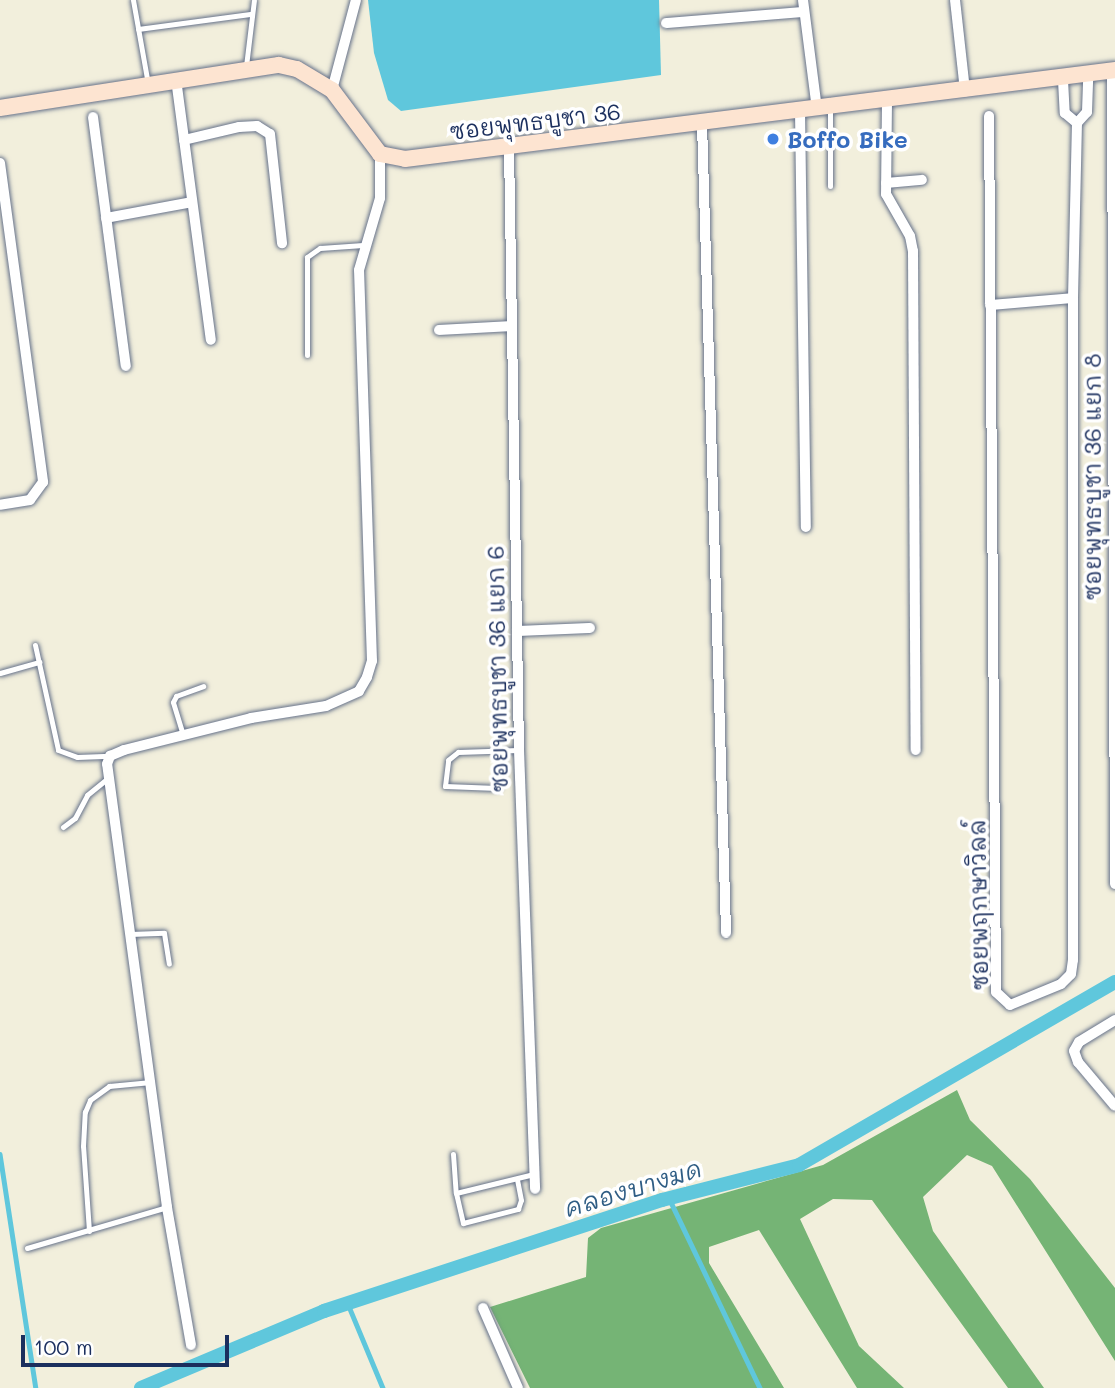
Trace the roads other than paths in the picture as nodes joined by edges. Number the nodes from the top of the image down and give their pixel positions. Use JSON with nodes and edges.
{"nodes":[{"id":1,"x":134,"y":0,"type":"edge"},
{"id":2,"x":254,"y":0,"type":"edge"},
{"id":3,"x":356,"y":0,"type":"edge"},
{"id":4,"x":955,"y":0,"type":"edge"},
{"id":5,"x":804,"y":6,"type":"edge"},
{"id":6,"x":250,"y":14,"type":"junction"},
{"id":7,"x":666,"y":23,"type":"dead end"},
{"id":8,"x":138,"y":29,"type":"junction"},
{"id":9,"x":246,"y":70,"type":"junction"},
{"id":10,"x":1113,"y":70,"type":"edge"},
{"id":11,"x":1088,"y":76,"type":"junction"},
{"id":12,"x":176,"y":79,"type":"junction"},
{"id":13,"x":1063,"y":80,"type":"junction"},
{"id":14,"x":148,"y":84,"type":"junction"},
{"id":15,"x":332,"y":90,"type":"junction"},
{"id":16,"x":965,"y":92,"type":"junction"},
{"id":17,"x":887,"y":101,"type":"junction"},
{"id":18,"x":0,"y":108,"type":"edge"},
{"id":19,"x":824,"y":108,"type":"junction"},
{"id":20,"x":800,"y":111,"type":"junction"},
{"id":21,"x":989,"y":116,"type":"dead end"},
{"id":22,"x":93,"y":117,"type":"dead end"},
{"id":23,"x":702,"y":123,"type":"junction"},
{"id":24,"x":1077,"y":123,"type":"junction"},
{"id":25,"x":184,"y":140,"type":"junction"},
{"id":26,"x":509,"y":147,"type":"junction"},
{"id":27,"x":380,"y":154,"type":"junction"},
{"id":28,"x":0,"y":163,"type":"edge"},
{"id":29,"x":922,"y":180,"type":"dead end"},
{"id":30,"x":886,"y":183,"type":"junction"},
{"id":31,"x":830,"y":186,"type":"dead end"},
{"id":32,"x":192,"y":202,"type":"junction"},
{"id":33,"x":106,"y":218,"type":"junction"},
{"id":34,"x":282,"y":243,"type":"dead end"},
{"id":35,"x":363,"y":245,"type":"junction"},
{"id":36,"x":1073,"y":299,"type":"junction"},
{"id":37,"x":990,"y":305,"type":"junction"},
{"id":38,"x":512,"y":326,"type":"junction"},
{"id":39,"x":439,"y":330,"type":"dead end"},
{"id":40,"x":211,"y":340,"type":"dead end"},
{"id":41,"x":307,"y":355,"type":"dead end"},
{"id":42,"x":126,"y":366,"type":"dead end"},
{"id":43,"x":1114,"y":429,"type":"edge"},
{"id":44,"x":0,"y":505,"type":"edge"},
{"id":45,"x":806,"y":527,"type":"dead end"},
{"id":46,"x":590,"y":628,"type":"dead end"},
{"id":47,"x":517,"y":631,"type":"junction"},
{"id":48,"x":35,"y":645,"type":"dead end"},
{"id":49,"x":1114,"y":651,"type":"edge"},
{"id":50,"x":39,"y":662,"type":"junction"},
{"id":51,"x":0,"y":673,"type":"edge"},
{"id":52,"x":203,"y":685,"type":"dead end"},
{"id":53,"x":183,"y":735,"type":"junction"},
{"id":54,"x":519,"y":750,"type":"junction"},
{"id":55,"x":916,"y":750,"type":"dead end"},
{"id":56,"x":502,"y":751,"type":"junction"},
{"id":57,"x":110,"y":756,"type":"junction"},
{"id":58,"x":108,"y":778,"type":"junction"},
{"id":59,"x":1114,"y":824,"type":"edge"},
{"id":60,"x":64,"y":827,"type":"dead end"},
{"id":61,"x":1115,"y":884,"type":"edge"},
{"id":62,"x":726,"y":933,"type":"dead end"},
{"id":63,"x":131,"y":934,"type":"junction"},
{"id":64,"x":169,"y":964,"type":"dead end"},
{"id":65,"x":1115,"y":1020,"type":"edge"},
{"id":66,"x":150,"y":1082,"type":"junction"},
{"id":67,"x":1115,"y":1105,"type":"edge"},
{"id":68,"x":453,"y":1154,"type":"dead end"},
{"id":69,"x":534,"y":1174,"type":"junction"},
{"id":70,"x":517,"y":1179,"type":"junction"},
{"id":71,"x":535,"y":1189,"type":"dead end"},
{"id":72,"x":456,"y":1193,"type":"junction"},
{"id":73,"x":167,"y":1207,"type":"junction"},
{"id":74,"x":89,"y":1231,"type":"junction"},
{"id":75,"x":26,"y":1248,"type":"dead end"},
{"id":76,"x":483,"y":1308,"type":"dead end"},
{"id":77,"x":191,"y":1345,"type":"dead end"},
{"id":78,"x":518,"y":1388,"type":"edge"}],
"edges":[{"from":1,"to":8,"type":"lane"},
{"from":2,"to":6,"type":"lane"},
{"from":3,"to":15,"type":"street"},
{"from":4,"to":16,"type":"street"},
{"from":5,"to":7,"type":"street"},
{"from":5,"to":19,"type":"street"},
{"from":6,"to":8,"type":"lane"},
{"from":6,"to":9,"type":"lane"},
{"from":8,"to":14,"type":"lane"},
{"from":9,"to":12,"type":"street"},
{"from":9,"to":15,"type":"street"},
{"from":10,"to":11,"type":"street","name":"ซอยพุทธบูชา 36"},
{"from":10,"to":43,"type":"street","name":"ซอยพุทธบูชา 36 แยก 8"},
{"from":11,"to":13,"type":"street","name":"ซอยพุทธบูชา 36"},
{"from":11,"to":24,"type":"street","name":"ซอยพฤกษาวิลล์"},
{"from":12,"to":14,"type":"street"},
{"from":12,"to":25,"type":"street"},
{"from":13,"to":16,"type":"street","name":"ซอยพุทธบูชา 36"},
{"from":13,"to":24,"type":"street","name":"ซอยพฤกษาวิลล์"},
{"from":14,"to":18,"type":"street"},
{"from":15,"to":27,"type":"street"},
{"from":16,"to":17,"type":"street","name":"ซอยพุทธบูชา 36"},
{"from":17,"to":19,"type":"street","name":"ซอยพุทธบูชา 36"},
{"from":17,"to":30,"type":"street"},
{"from":19,"to":20,"type":"street","name":"ซอยพุทธบูชา 36"},
{"from":19,"to":31,"type":"lane"},
{"from":20,"to":23,"type":"street","name":"ซอยพุทธบูชา 36"},
{"from":20,"to":45,"type":"street"},
{"from":21,"to":37,"type":"street","name":"ซอยพฤกษาวิลล์"},
{"from":22,"to":33,"type":"street"},
{"from":23,"to":26,"type":"street","name":"ซอยพุทธบูชา 36"},
{"from":23,"to":62,"type":"street"},
{"from":24,"to":36,"type":"street","name":"ซอยพฤกษาวิลล์"},
{"from":25,"to":32,"type":"street"},
{"from":25,"to":34,"type":"street"},
{"from":26,"to":27,"type":"street","name":"ซอยพุทธบูชา 36"},
{"from":26,"to":38,"type":"street","name":"ซอยพุทธบูชา 36 แยก 6"},
{"from":27,"to":35,"type":"street"},
{"from":28,"to":44,"type":"street"},
{"from":29,"to":30,"type":"street"},
{"from":30,"to":55,"type":"street"},
{"from":32,"to":33,"type":"street"},
{"from":32,"to":40,"type":"street"},
{"from":33,"to":42,"type":"street"},
{"from":35,"to":41,"type":"lane"},
{"from":35,"to":53,"type":"street"},
{"from":36,"to":37,"type":"street"},
{"from":36,"to":37,"type":"street","name":"ซอยพฤกษาวิลล์"},
{"from":38,"to":39,"type":"street"},
{"from":38,"to":47,"type":"street","name":"ซอยพุทธบูชา 36 แยก 6"},
{"from":43,"to":49,"type":"street","name":"ซอยพุทธบูชา 36 แยก 8"},
{"from":46,"to":47,"type":"street"},
{"from":47,"to":54,"type":"street","name":"ซอยพุทธบูชา 36 แยก 6"},
{"from":48,"to":50,"type":"lane"},
{"from":49,"to":59,"type":"street","name":"ซอยพุทธบูชา 36 แยก 8"},
{"from":50,"to":51,"type":"lane"},
{"from":50,"to":57,"type":"lane"},
{"from":52,"to":53,"type":"lane"},
{"from":53,"to":57,"type":"street"},
{"from":54,"to":56,"type":"lane"},
{"from":54,"to":69,"type":"street","name":"ซอยพุทธบูชา 36 แยก 6"},
{"from":56,"to":56,"type":"lane"},
{"from":57,"to":58,"type":"street"},
{"from":58,"to":60,"type":"lane"},
{"from":58,"to":63,"type":"street"},
{"from":59,"to":61,"type":"street","name":"ซอยพุทธบูชา 36 แยก 8"},
{"from":63,"to":64,"type":"lane"},
{"from":63,"to":66,"type":"street"},
{"from":65,"to":67,"type":"street"},
{"from":66,"to":73,"type":"street"},
{"from":66,"to":74,"type":"lane"},
{"from":68,"to":72,"type":"lane"},
{"from":69,"to":70,"type":"lane"},
{"from":69,"to":71,"type":"street","name":"ซอยพุทธบูชา 36 แยก 6"},
{"from":70,"to":72,"type":"lane"},
{"from":70,"to":72,"type":"lane"},
{"from":73,"to":74,"type":"lane"},
{"from":73,"to":77,"type":"street"},
{"from":74,"to":75,"type":"lane"},
{"from":76,"to":78,"type":"street"}]}
